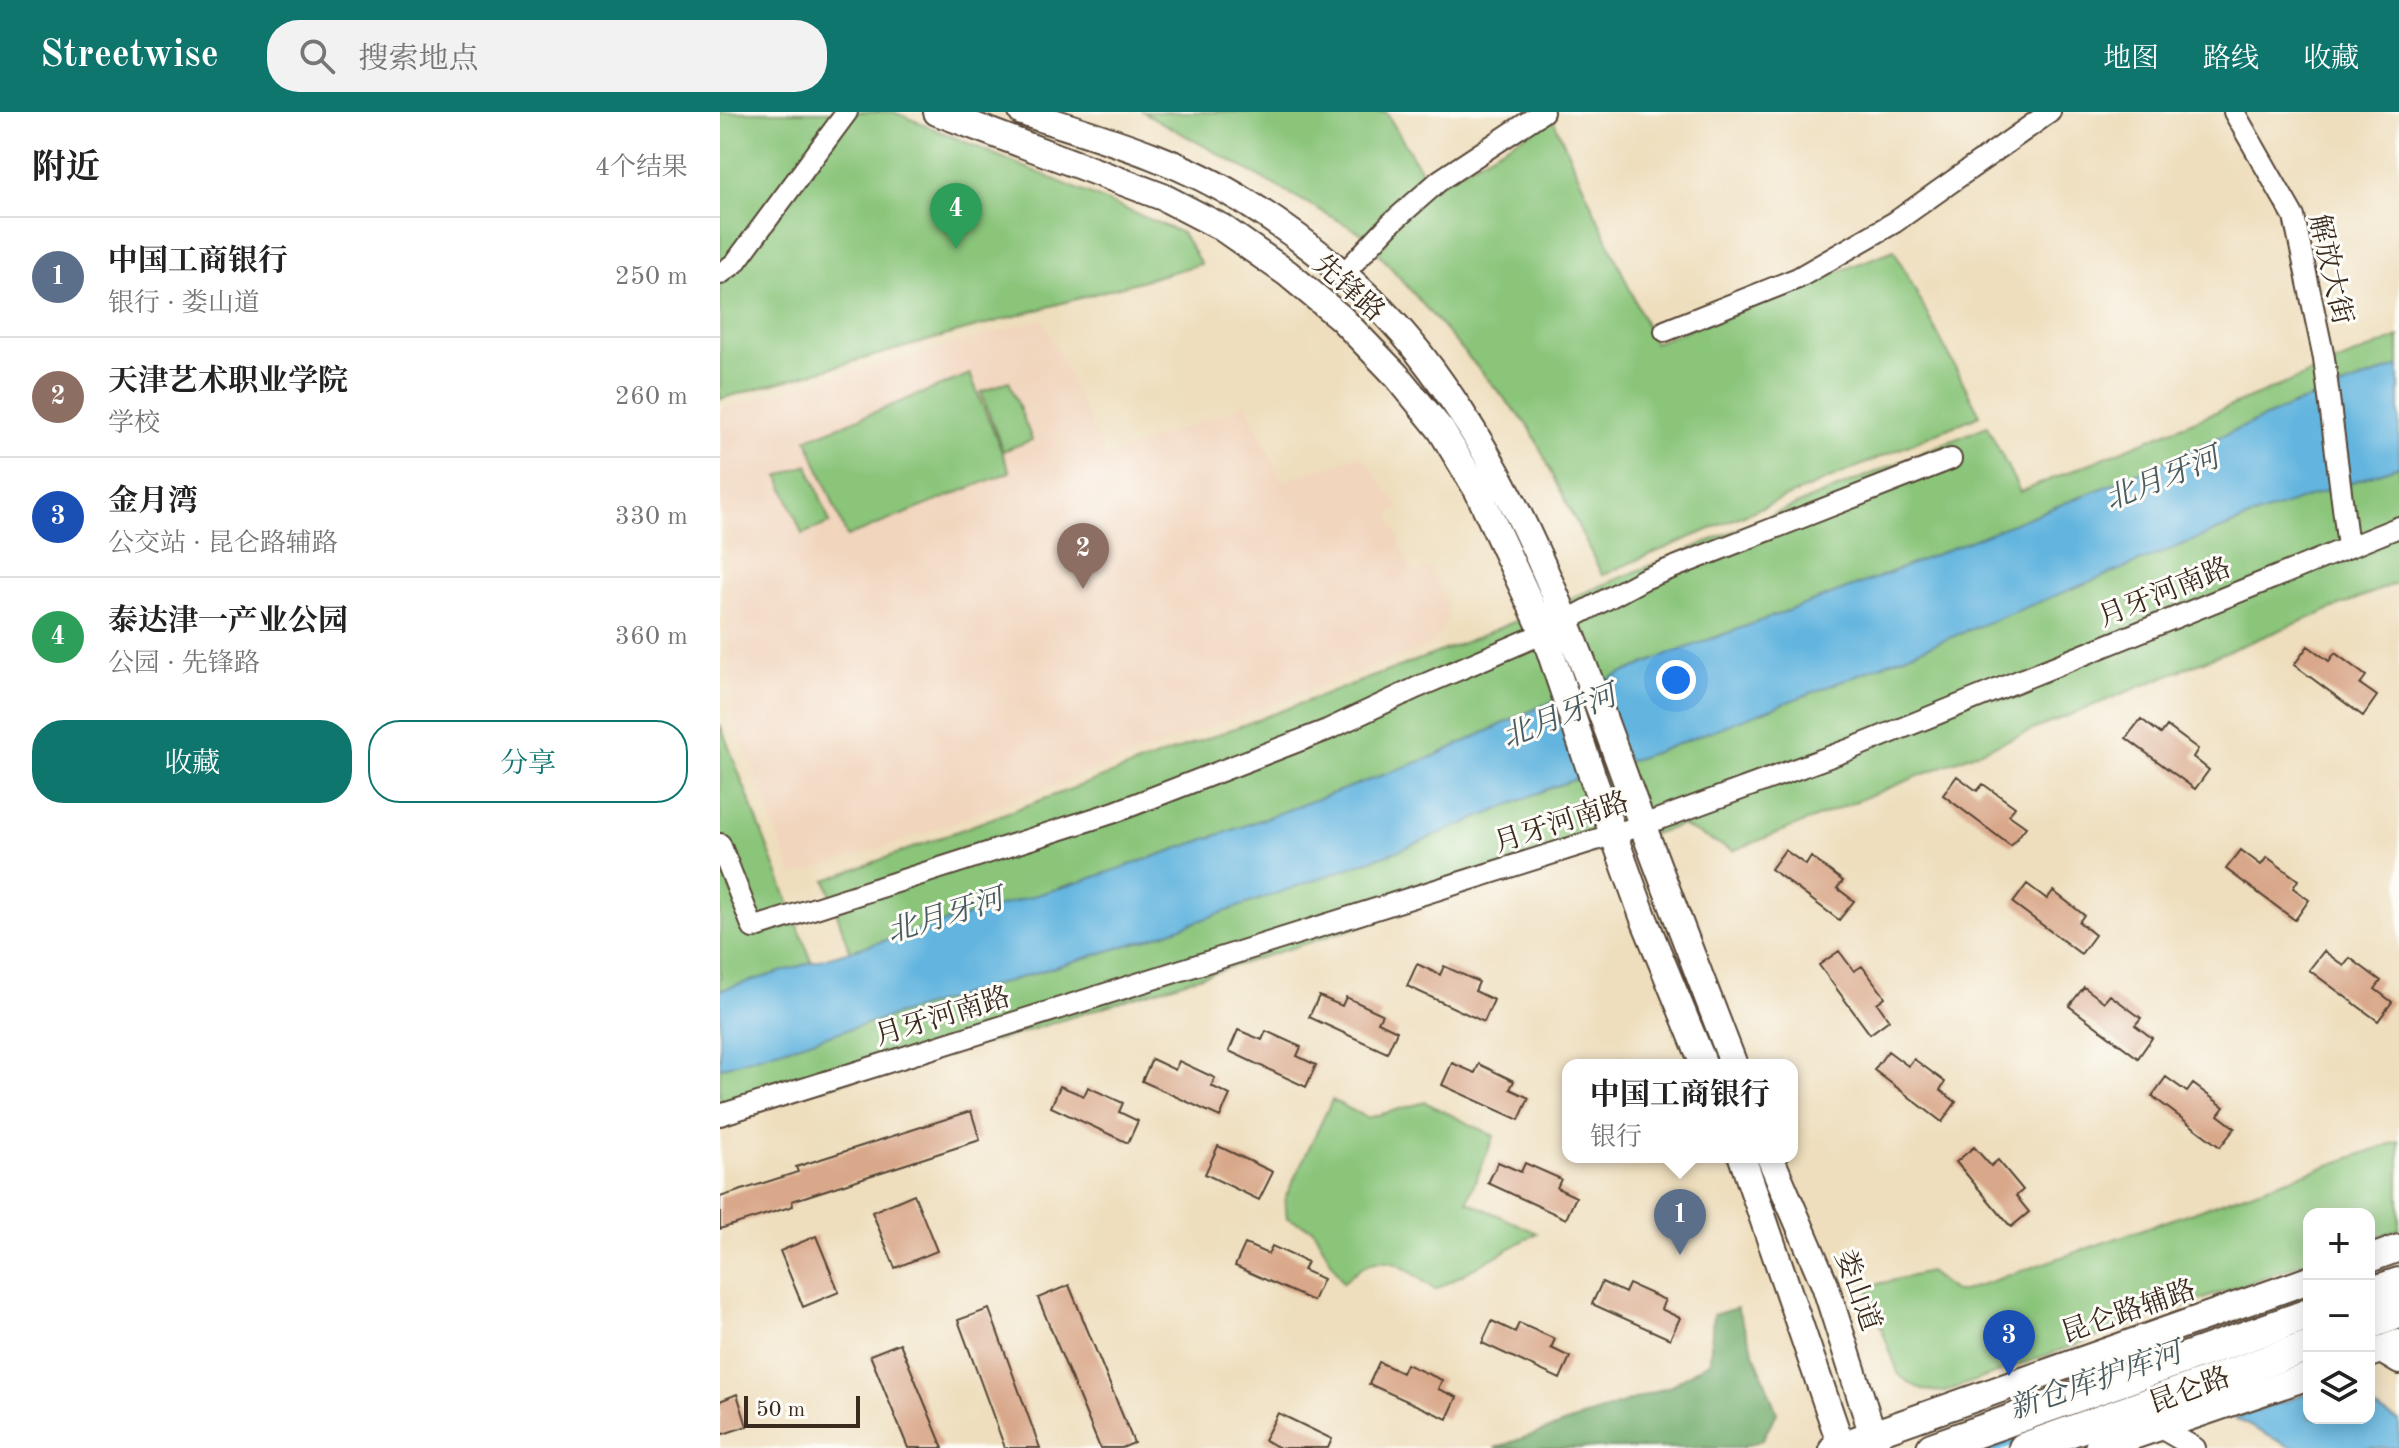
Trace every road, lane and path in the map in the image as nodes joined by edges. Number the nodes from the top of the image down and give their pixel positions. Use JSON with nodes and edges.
{"nodes":[{"id":1,"x":847,"y":112,"type":"edge"},
{"id":2,"x":937,"y":112,"type":"edge"},
{"id":3,"x":1022,"y":112,"type":"edge"},
{"id":4,"x":1543,"y":112,"type":"edge"},
{"id":5,"x":2050,"y":112,"type":"edge"},
{"id":6,"x":2234,"y":112,"type":"edge"},
{"id":7,"x":1347,"y":270,"type":"dead end"},
{"id":8,"x":720,"y":274,"type":"edge"},
{"id":9,"x":1665,"y":331,"type":"dead end"},
{"id":10,"x":1951,"y":459,"type":"dead end"},
{"id":11,"x":2399,"y":527,"type":"edge"},
{"id":12,"x":2348,"y":547,"type":"junction"},
{"id":13,"x":1555,"y":627,"type":"junction"},
{"id":14,"x":1643,"y":825,"type":"junction"},
{"id":15,"x":1613,"y":835,"type":"junction"},
{"id":16,"x":720,"y":844,"type":"edge"},
{"id":17,"x":1702,"y":1059,"type":"edge"},
{"id":18,"x":1732,"y":1059,"type":"edge"},
{"id":19,"x":720,"y":1115,"type":"edge"},
{"id":20,"x":1744,"y":1163,"type":"edge"},
{"id":21,"x":1773,"y":1163,"type":"edge"},
{"id":22,"x":2399,"y":1248,"type":"edge"},
{"id":23,"x":2375,"y":1257,"type":"edge"},
{"id":24,"x":2303,"y":1282,"type":"edge"},
{"id":25,"x":2399,"y":1283,"type":"edge"},
{"id":26,"x":2375,"y":1291,"type":"edge"},
{"id":27,"x":2399,"y":1313,"type":"edge"},
{"id":28,"x":2303,"y":1316,"type":"edge"},
{"id":29,"x":2383,"y":1347,"type":"edge"},
{"id":30,"x":2303,"y":1348,"type":"edge"},
{"id":31,"x":2303,"y":1378,"type":"edge"},
{"id":32,"x":2159,"y":1427,"type":"junction"},
{"id":33,"x":1875,"y":1441,"type":"edge"},
{"id":34,"x":1839,"y":1447,"type":"edge"},
{"id":35,"x":1932,"y":1448,"type":"edge"},
{"id":36,"x":2024,"y":1448,"type":"edge"},
{"id":37,"x":2098,"y":1448,"type":"edge"},
{"id":38,"x":2195,"y":1448,"type":"edge"}],
"edges":[{"from":1,"to":8,"type":"street"},
{"from":2,"to":13,"type":"main road","name":"先锋路"},
{"from":3,"to":13,"type":"main road","name":"先锋路"},
{"from":4,"to":7,"type":"street"},
{"from":5,"to":9,"type":"street"},
{"from":6,"to":12,"type":"street","name":"解放大街"},
{"from":10,"to":13,"type":"street"},
{"from":11,"to":12,"type":"street","name":"月牙河南路"},
{"from":12,"to":14,"type":"street","name":"月牙河南路"},
{"from":13,"to":14,"type":"main road","name":"先锋路"},
{"from":13,"to":15,"type":"main road","name":"先锋路"},
{"from":13,"to":16,"type":"street"},
{"from":14,"to":15,"type":"street","name":"月牙河南路"},
{"from":14,"to":18,"type":"main road"},
{"from":15,"to":17,"type":"main road"},
{"from":15,"to":19,"type":"street","name":"月牙河南路"},
{"from":20,"to":34,"type":"main road"},
{"from":21,"to":33,"type":"main road","name":"娄山道"},
{"from":22,"to":23,"type":"main road"},
{"from":24,"to":33,"type":"main road","name":"昆仑路辅路"},
{"from":25,"to":26,"type":"highway"},
{"from":27,"to":29,"type":"highway"},
{"from":28,"to":35,"type":"highway","name":"昆仑路"},
{"from":30,"to":36,"type":"highway","name":"昆仑路"},
{"from":31,"to":32,"type":"main road"},
{"from":32,"to":37,"type":"main road"},
{"from":32,"to":38,"type":"street"},
{"from":33,"to":34,"type":"main road","name":"昆仑路辅路"}]}
